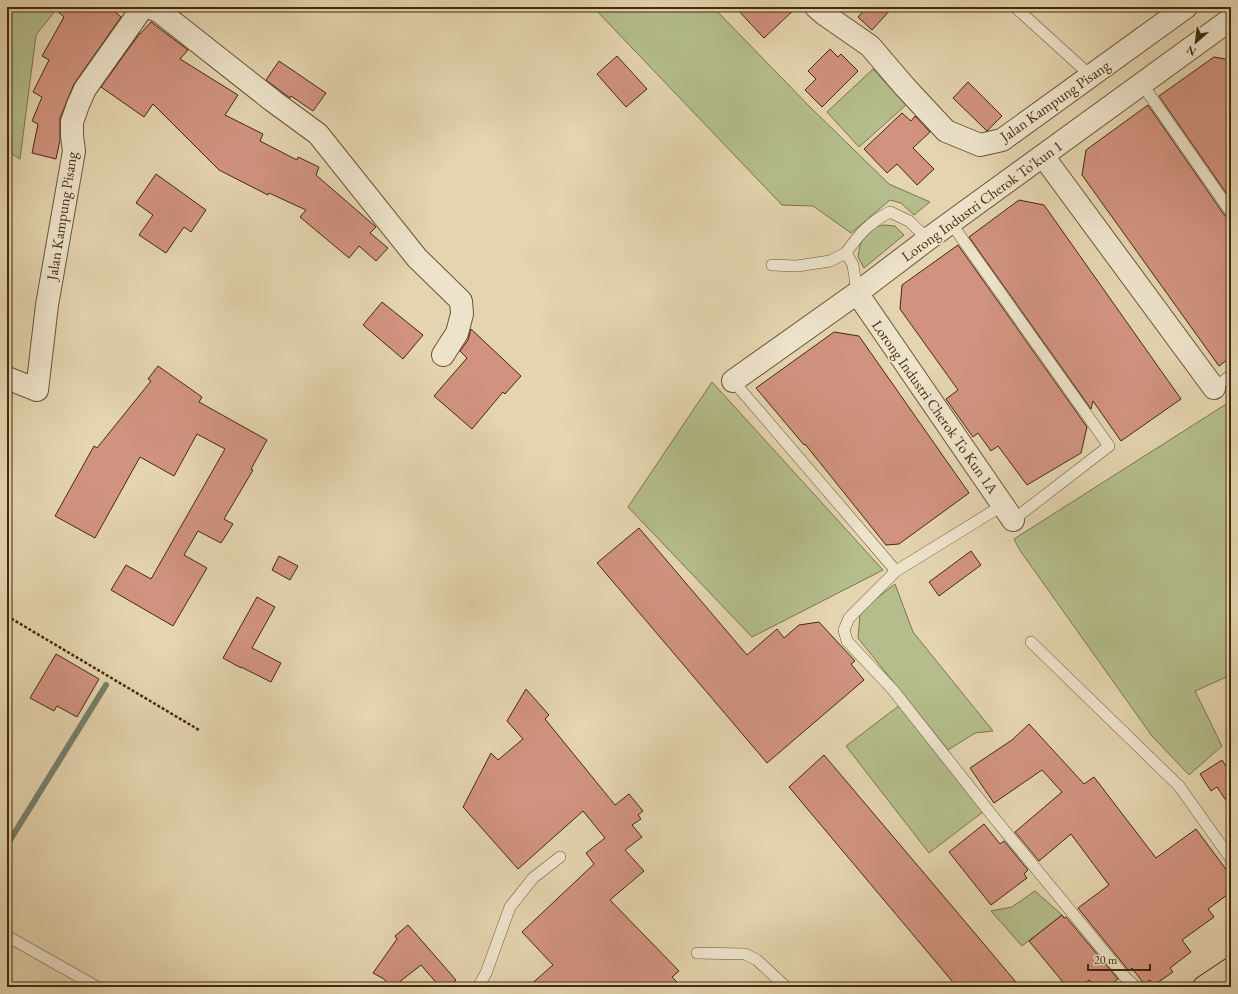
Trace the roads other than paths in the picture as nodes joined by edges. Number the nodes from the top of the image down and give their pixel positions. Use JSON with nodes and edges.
{"nodes":[{"id":1,"x":144,"y":7,"type":"edge"},
{"id":2,"x":149,"y":7,"type":"edge"},
{"id":3,"x":816,"y":7,"type":"edge"},
{"id":4,"x":1015,"y":7,"type":"edge"},
{"id":5,"x":1186,"y":7,"type":"edge"},
{"id":6,"x":1231,"y":19,"type":"edge"},
{"id":7,"x":1091,"y":76,"type":"junction"},
{"id":8,"x":1142,"y":84,"type":"junction"},
{"id":9,"x":1043,"y":156,"type":"junction"},
{"id":10,"x":1231,"y":212,"type":"edge"},
{"id":11,"x":951,"y":223,"type":"junction"},
{"id":12,"x":928,"y":239,"type":"junction"},
{"id":13,"x":846,"y":252,"type":"junction"},
{"id":14,"x":772,"y":265,"type":"dead end"},
{"id":15,"x":857,"y":294,"type":"junction"},
{"id":16,"x":443,"y":355,"type":"dead end"},
{"id":17,"x":1231,"y":375,"type":"edge"},
{"id":18,"x":7,"y":378,"type":"edge"},
{"id":19,"x":732,"y":381,"type":"joint"},
{"id":20,"x":1214,"y":388,"type":"joint"},
{"id":21,"x":1008,"y":513,"type":"junction"},
{"id":22,"x":896,"y":571,"type":"junction"},
{"id":23,"x":1031,"y":642,"type":"dead end"},
{"id":24,"x":560,"y":857,"type":"dead end"},
{"id":25,"x":1231,"y":859,"type":"edge"},
{"id":26,"x":7,"y":936,"type":"edge"},
{"id":27,"x":697,"y":952,"type":"dead end"},
{"id":28,"x":1231,"y":969,"type":"edge"},
{"id":29,"x":1125,"y":982,"type":"edge"},
{"id":30,"x":97,"y":987,"type":"edge"},
{"id":31,"x":478,"y":987,"type":"edge"},
{"id":32,"x":786,"y":987,"type":"edge"},
{"id":33,"x":1136,"y":987,"type":"edge"},
{"id":34,"x":1204,"y":987,"type":"edge"}],
"edges":[{"from":1,"to":18,"type":"street","name":"Jalan Kampung Pisang"},
{"from":2,"to":16,"type":"street"},
{"from":3,"to":7,"type":"street","name":"Jalan Kampung Pisang"},
{"from":4,"to":7,"type":"lane"},
{"from":5,"to":7,"type":"street","name":"Jalan Kampung Pisang"},
{"from":6,"to":8,"type":"street","name":"Lorong Industri Cherok To'kun 1"},
{"from":8,"to":9,"type":"street","name":"Lorong Industri Cherok To'kun 1"},
{"from":8,"to":10,"type":"lane"},
{"from":9,"to":11,"type":"street","name":"Lorong Industri Cherok To'kun 1"},
{"from":9,"to":20,"type":"street"},
{"from":11,"to":12,"type":"street","name":"Lorong Industri Cherok To'kun 1"},
{"from":11,"to":21,"type":"lane"},
{"from":12,"to":13,"type":"lane"},
{"from":12,"to":15,"type":"street","name":"Lorong Industri Cherok To'kun 1"},
{"from":13,"to":14,"type":"lane"},
{"from":13,"to":15,"type":"lane"},
{"from":15,"to":19,"type":"street","name":"Lorong Industri Cherok To'kun 1"},
{"from":15,"to":21,"type":"street","name":"Lorong Industri Cherok To Kun 1A"},
{"from":17,"to":20,"type":"lane"},
{"from":19,"to":22,"type":"lane"},
{"from":21,"to":22,"type":"lane"},
{"from":22,"to":29,"type":"lane"},
{"from":23,"to":25,"type":"lane"},
{"from":24,"to":31,"type":"lane"},
{"from":26,"to":30,"type":"lane"},
{"from":27,"to":32,"type":"lane"},
{"from":28,"to":34,"type":"main road"},
{"from":29,"to":33,"type":"lane"}]}
